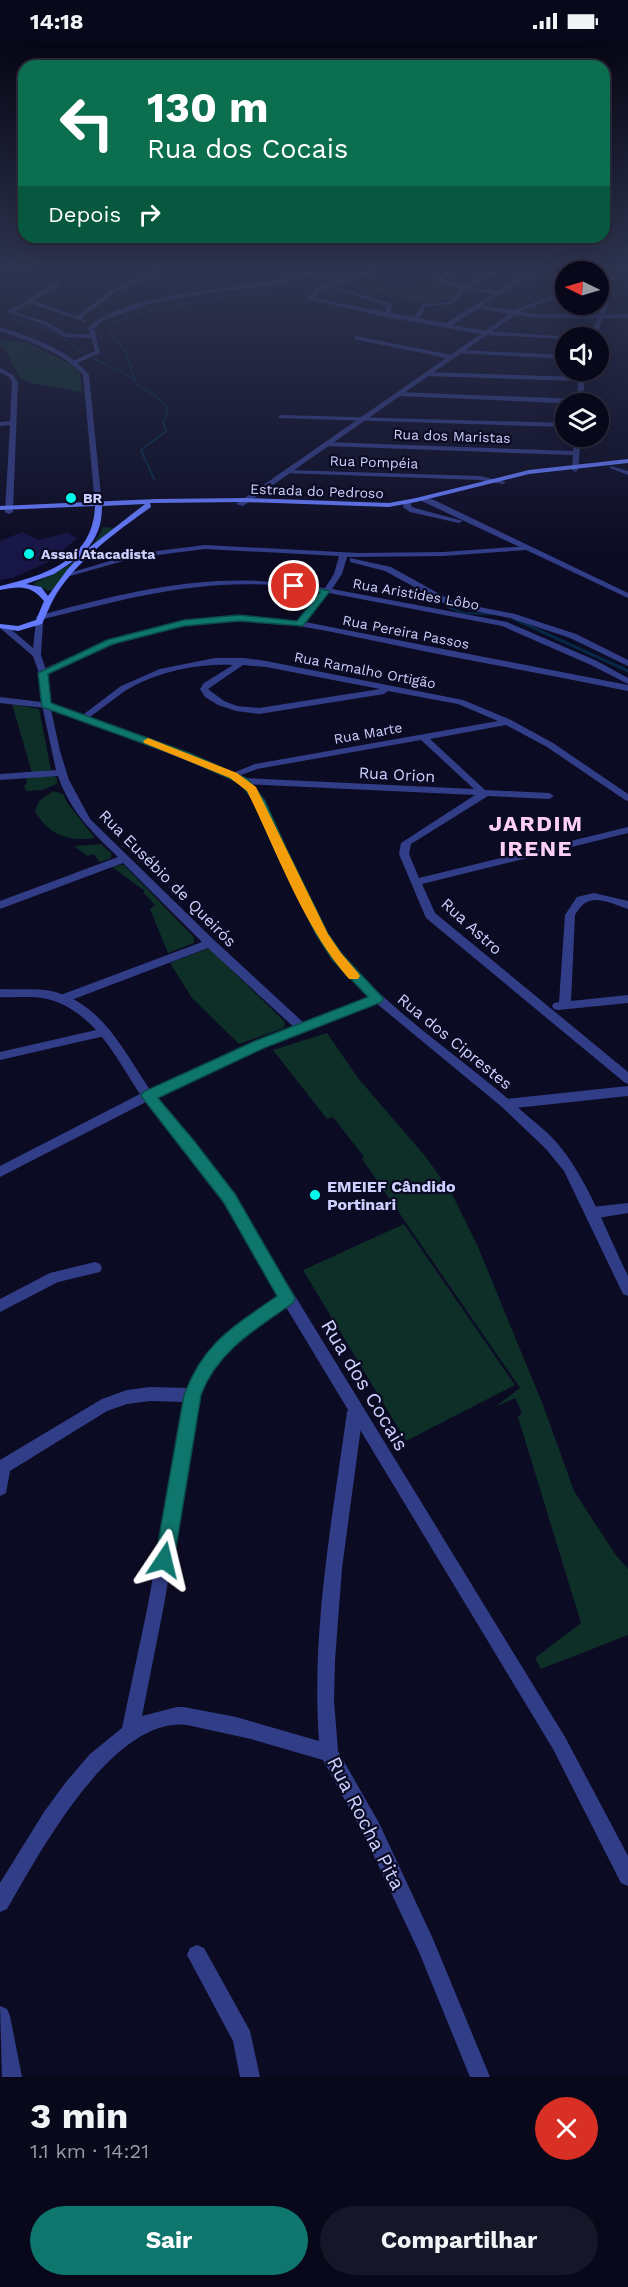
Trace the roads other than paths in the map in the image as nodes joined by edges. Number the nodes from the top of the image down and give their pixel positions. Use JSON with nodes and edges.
{"nodes":[{"id":1,"x":77,"y":365,"type":"edge"},
{"id":2,"x":440,"y":365,"type":"edge"},
{"id":3,"x":0,"y":370,"type":"edge"},
{"id":4,"x":427,"y":374,"type":"junction"},
{"id":5,"x":555,"y":379,"type":"edge"},
{"id":6,"x":15,"y":380,"type":"junction"},
{"id":7,"x":5,"y":381,"type":"dead end"},
{"id":8,"x":398,"y":394,"type":"junction"},
{"id":9,"x":555,"y":401,"type":"edge"},
{"id":10,"x":281,"y":417,"type":"dead end"},
{"id":11,"x":363,"y":419,"type":"junction"},
{"id":12,"x":13,"y":423,"type":"junction"},
{"id":13,"x":0,"y":424,"type":"edge"},
{"id":14,"x":555,"y":425,"type":"edge"},
{"id":15,"x":326,"y":444,"type":"junction"},
{"id":16,"x":577,"y":447,"type":"edge"},
{"id":17,"x":576,"y":453,"type":"junction"},
{"id":18,"x":628,"y":460,"type":"edge"},
{"id":19,"x":628,"y":466,"type":"edge"},
{"id":20,"x":576,"y":467,"type":"junction"},
{"id":21,"x":612,"y":467,"type":"junction"},
{"id":22,"x":286,"y":472,"type":"junction"},
{"id":23,"x":628,"y":473,"type":"edge"},
{"id":24,"x":462,"y":477,"type":"junction"},
{"id":25,"x":495,"y":479,"type":"junction"},
{"id":26,"x":503,"y":482,"type":"junction"},
{"id":27,"x":478,"y":486,"type":"junction"},
{"id":28,"x":421,"y":499,"type":"junction"},
{"id":29,"x":242,"y":502,"type":"junction"},
{"id":30,"x":431,"y":502,"type":"junction"},
{"id":31,"x":148,"y":503,"type":"junction"},
{"id":32,"x":408,"y":505,"type":"junction"},
{"id":33,"x":99,"y":506,"type":"junction"},
{"id":34,"x":4,"y":510,"type":"edge"},
{"id":35,"x":452,"y":512,"type":"junction"},
{"id":36,"x":436,"y":515,"type":"junction"},
{"id":37,"x":100,"y":520,"type":"junction"},
{"id":38,"x":122,"y":524,"type":"junction"},
{"id":39,"x":483,"y":528,"type":"junction"},
{"id":40,"x":526,"y":548,"type":"junction"},
{"id":41,"x":343,"y":557,"type":"junction"},
{"id":42,"x":69,"y":574,"type":"junction"},
{"id":43,"x":18,"y":584,"type":"junction"},
{"id":44,"x":0,"y":588,"type":"edge"},
{"id":45,"x":326,"y":591,"type":"junction"},
{"id":46,"x":628,"y":596,"type":"edge"},
{"id":47,"x":48,"y":601,"type":"junction"},
{"id":48,"x":39,"y":620,"type":"junction"},
{"id":49,"x":299,"y":624,"type":"junction"},
{"id":50,"x":2,"y":627,"type":"edge"},
{"id":51,"x":554,"y":629,"type":"junction"},
{"id":52,"x":540,"y":639,"type":"junction"},
{"id":53,"x":37,"y":655,"type":"junction"},
{"id":54,"x":244,"y":661,"type":"junction"},
{"id":55,"x":628,"y":663,"type":"edge"},
{"id":56,"x":43,"y":673,"type":"junction"},
{"id":57,"x":617,"y":675,"type":"junction"},
{"id":58,"x":628,"y":681,"type":"edge"},
{"id":59,"x":609,"y":684,"type":"junction"},
{"id":60,"x":628,"y":688,"type":"edge"},
{"id":61,"x":391,"y":690,"type":"junction"},
{"id":62,"x":0,"y":700,"type":"edge"},
{"id":63,"x":46,"y":705,"type":"junction"},
{"id":64,"x":84,"y":717,"type":"junction"},
{"id":65,"x":508,"y":722,"type":"junction"},
{"id":66,"x":423,"y":737,"type":"junction"},
{"id":67,"x":60,"y":773,"type":"junction"},
{"id":68,"x":233,"y":775,"type":"junction"},
{"id":69,"x":0,"y":777,"type":"edge"},
{"id":70,"x":244,"y":781,"type":"junction"},
{"id":71,"x":484,"y":794,"type":"junction"},
{"id":72,"x":549,"y":796,"type":"dead end"},
{"id":73,"x":628,"y":798,"type":"edge"},
{"id":74,"x":628,"y":830,"type":"edge"},
{"id":75,"x":123,"y":859,"type":"junction"},
{"id":76,"x":415,"y":882,"type":"junction"},
{"id":77,"x":0,"y":905,"type":"edge"},
{"id":78,"x":628,"y":905,"type":"edge"},
{"id":79,"x":210,"y":943,"type":"junction"},
{"id":80,"x":0,"y":993,"type":"edge"},
{"id":81,"x":377,"y":998,"type":"junction"},
{"id":82,"x":62,"y":999,"type":"junction"},
{"id":83,"x":628,"y":999,"type":"edge"},
{"id":84,"x":565,"y":1005,"type":"junction"},
{"id":85,"x":542,"y":1007,"type":"junction"},
{"id":86,"x":302,"y":1028,"type":"junction"},
{"id":87,"x":105,"y":1032,"type":"junction"},
{"id":88,"x":0,"y":1056,"type":"edge"},
{"id":89,"x":628,"y":1079,"type":"edge"},
{"id":90,"x":628,"y":1091,"type":"edge"},
{"id":91,"x":148,"y":1096,"type":"junction"},
{"id":92,"x":506,"y":1104,"type":"junction"},
{"id":93,"x":0,"y":1172,"type":"edge"},
{"id":94,"x":628,"y":1208,"type":"edge"},
{"id":95,"x":592,"y":1213,"type":"junction"},
{"id":96,"x":95,"y":1268,"type":"dead end"},
{"id":97,"x":628,"y":1290,"type":"edge"},
{"id":98,"x":287,"y":1298,"type":"junction"},
{"id":99,"x":0,"y":1306,"type":"edge"},
{"id":100,"x":193,"y":1395,"type":"junction"},
{"id":101,"x":356,"y":1412,"type":"junction"},
{"id":102,"x":2,"y":1468,"type":"edge"},
{"id":103,"x":0,"y":1488,"type":"edge"},
{"id":104,"x":131,"y":1730,"type":"junction"},
{"id":105,"x":328,"y":1753,"type":"junction"},
{"id":106,"x":628,"y":1876,"type":"edge"},
{"id":107,"x":0,"y":1902,"type":"edge"},
{"id":108,"x":197,"y":1955,"type":"dead end"},
{"id":109,"x":0,"y":2016,"type":"edge"},
{"id":110,"x":12,"y":2077,"type":"edge"},
{"id":111,"x":250,"y":2077,"type":"edge"},
{"id":112,"x":480,"y":2077,"type":"edge"}],
"edges":[{"from":1,"to":33,"type":"street"},
{"from":2,"to":4,"type":"street"},
{"from":3,"to":6,"type":"street"},
{"from":4,"to":5,"type":"street"},
{"from":4,"to":8,"type":"street"},
{"from":6,"to":7,"type":"street"},
{"from":6,"to":12,"type":"street"},
{"from":8,"to":9,"type":"street"},
{"from":8,"to":11,"type":"street"},
{"from":10,"to":11,"type":"street"},
{"from":11,"to":14,"type":"street"},
{"from":11,"to":15,"type":"street"},
{"from":12,"to":13,"type":"street"},
{"from":12,"to":34,"type":"street"},
{"from":15,"to":17,"type":"street","name":"Rua dos Maristas"},
{"from":15,"to":22,"type":"street"},
{"from":16,"to":17,"type":"street"},
{"from":17,"to":20,"type":"street"},
{"from":18,"to":20,"type":"main road","name":"Estrada do Pedroso"},
{"from":19,"to":21,"type":"main road","name":"Estrada do Pedroso"},
{"from":20,"to":21,"type":"main road","name":"Estrada do Pedroso"},
{"from":20,"to":25,"type":"main road","name":"Estrada do Pedroso"},
{"from":20,"to":26,"type":"main road","name":"Estrada do Pedroso"},
{"from":21,"to":23,"type":"street"},
{"from":22,"to":24,"type":"street","name":"Rua Pompéia"},
{"from":22,"to":29,"type":"street"},
{"from":24,"to":25,"type":"street","name":"Rua Pompéia"},
{"from":24,"to":27,"type":"street","name":"Rua Pompéia"},
{"from":25,"to":26,"type":"street","name":"Rua Pompéia"},
{"from":25,"to":27,"type":"main road","name":"Estrada do Pedroso"},
{"from":26,"to":27,"type":"main road","name":"Estrada do Pedroso"},
{"from":27,"to":28,"type":"main road","name":"Estrada do Pedroso"},
{"from":27,"to":30,"type":"main road","name":"Estrada do Pedroso"},
{"from":28,"to":30,"type":"street"},
{"from":28,"to":32,"type":"main road","name":"Estrada do Pedroso"},
{"from":29,"to":31,"type":"main road","name":"Estrada do Pedroso"},
{"from":29,"to":32,"type":"main road","name":"Estrada do Pedroso"},
{"from":30,"to":32,"type":"main road","name":"Estrada do Pedroso"},
{"from":30,"to":35,"type":"street"},
{"from":31,"to":33,"type":"main road","name":"Estrada do Pedroso"},
{"from":31,"to":38,"type":"main road","name":"Rua Eusébio de Queirós"},
{"from":32,"to":36,"type":"street"},
{"from":33,"to":34,"type":"main road","name":"Estrada do Pedroso"},
{"from":33,"to":37,"type":"main road"},
{"from":35,"to":36,"type":"street"},
{"from":35,"to":39,"type":"street"},
{"from":36,"to":39,"type":"street"},
{"from":37,"to":38,"type":"main road"},
{"from":37,"to":43,"type":"main road"},
{"from":38,"to":42,"type":"main road","name":"Rua Eusébio de Queirós"},
{"from":39,"to":40,"type":"street"},
{"from":40,"to":41,"type":"street"},
{"from":40,"to":46,"type":"street"},
{"from":41,"to":42,"type":"street"},
{"from":41,"to":45,"type":"street"},
{"from":41,"to":51,"type":"street"},
{"from":42,"to":47,"type":"main road","name":"Rua Eusébio de Queirós"},
{"from":43,"to":44,"type":"main road"},
{"from":43,"to":47,"type":"main road"},
{"from":45,"to":48,"type":"street","name":"Rua Aristídes Lôbo"},
{"from":45,"to":49,"type":"street"},
{"from":45,"to":52,"type":"street","name":"Rua Aristídes Lôbo"},
{"from":47,"to":48,"type":"main road","name":"Rua Eusébio de Queirós"},
{"from":48,"to":50,"type":"main road"},
{"from":48,"to":53,"type":"street","name":"Rua Eusébio de Queirós"},
{"from":49,"to":56,"type":"street","name":"Rua Pereira Passos"},
{"from":49,"to":59,"type":"street","name":"Rua Pereira Passos"},
{"from":50,"to":53,"type":"street"},
{"from":51,"to":52,"type":"street"},
{"from":51,"to":55,"type":"street"},
{"from":52,"to":57,"type":"street","name":"Rua Aristídes Lôbo"},
{"from":53,"to":56,"type":"street","name":"Rua Eusébio de Queirós"},
{"from":54,"to":61,"type":"street","name":"Rua Ramalho Ortigão"},
{"from":54,"to":61,"type":"street"},
{"from":54,"to":64,"type":"street","name":"Rua Ramalho Ortigão"},
{"from":56,"to":63,"type":"street","name":"Rua Eusébio de Queirós"},
{"from":57,"to":58,"type":"street","name":"Rua Aristídes Lôbo"},
{"from":57,"to":59,"type":"street"},
{"from":59,"to":60,"type":"street","name":"Rua Pereira Passos"},
{"from":61,"to":65,"type":"street","name":"Rua Ramalho Ortigão"},
{"from":62,"to":63,"type":"street","name":"Rua dos Ciprestes"},
{"from":63,"to":64,"type":"street","name":"Rua dos Ciprestes"},
{"from":63,"to":67,"type":"street","name":"Rua Eusébio de Queirós"},
{"from":64,"to":68,"type":"street","name":"Rua dos Ciprestes"},
{"from":65,"to":66,"type":"street","name":"Rua Marte"},
{"from":65,"to":73,"type":"street","name":"Rua Ramalho Ortigão"},
{"from":66,"to":68,"type":"street","name":"Rua Marte"},
{"from":66,"to":71,"type":"street"},
{"from":67,"to":69,"type":"street"},
{"from":67,"to":75,"type":"street","name":"Rua Eusébio de Queirós"},
{"from":68,"to":70,"type":"street","name":"Rua dos Ciprestes"},
{"from":70,"to":71,"type":"street","name":"Rua Orion"},
{"from":70,"to":81,"type":"street","name":"Rua dos Ciprestes"},
{"from":71,"to":72,"type":"street","name":"Rua Orion"},
{"from":71,"to":76,"type":"street","name":"Rua Astro"},
{"from":74,"to":76,"type":"street"},
{"from":75,"to":77,"type":"street"},
{"from":75,"to":79,"type":"street","name":"Rua Eusébio de Queirós"},
{"from":76,"to":85,"type":"street","name":"Rua Astro"},
{"from":78,"to":84,"type":"street"},
{"from":79,"to":82,"type":"street"},
{"from":79,"to":86,"type":"street","name":"Rua Eusébio de Queirós"},
{"from":80,"to":82,"type":"street","name":"Rua dos Cocais"},
{"from":81,"to":86,"type":"street"},
{"from":81,"to":92,"type":"street","name":"Rua dos Ciprestes"},
{"from":82,"to":87,"type":"street","name":"Rua dos Cocais"},
{"from":83,"to":84,"type":"street"},
{"from":84,"to":85,"type":"street"},
{"from":85,"to":89,"type":"street","name":"Rua Astro"},
{"from":86,"to":91,"type":"street"},
{"from":87,"to":88,"type":"street"},
{"from":87,"to":91,"type":"street","name":"Rua dos Cocais"},
{"from":90,"to":92,"type":"street"},
{"from":91,"to":93,"type":"street"},
{"from":91,"to":98,"type":"street","name":"Rua dos Cocais"},
{"from":92,"to":95,"type":"street","name":"Rua dos Ciprestes"},
{"from":94,"to":95,"type":"street"},
{"from":95,"to":97,"type":"street","name":"Rua dos Ciprestes"},
{"from":96,"to":99,"type":"street"},
{"from":98,"to":100,"type":"street"},
{"from":98,"to":101,"type":"street","name":"Rua dos Cocais"},
{"from":100,"to":102,"type":"street"},
{"from":100,"to":104,"type":"street"},
{"from":101,"to":105,"type":"street","name":"Rua Rocha Pita"},
{"from":101,"to":106,"type":"street","name":"Rua dos Cocais"},
{"from":102,"to":103,"type":"street"},
{"from":104,"to":105,"type":"street"},
{"from":104,"to":107,"type":"street"},
{"from":105,"to":112,"type":"street","name":"Rua Rocha Pita"},
{"from":108,"to":111,"type":"street"},
{"from":109,"to":110,"type":"street"}]}
